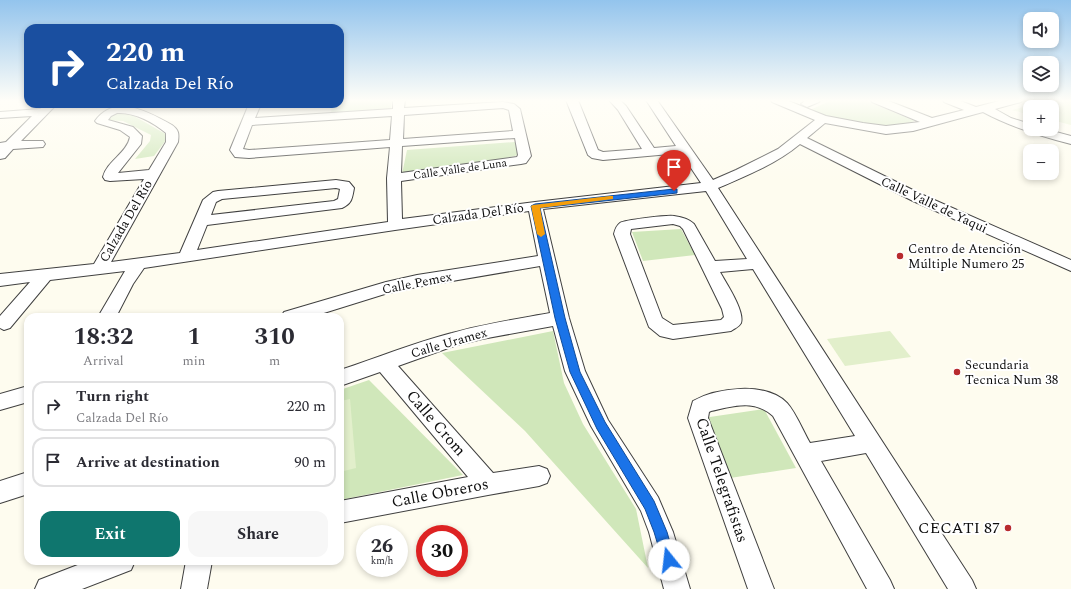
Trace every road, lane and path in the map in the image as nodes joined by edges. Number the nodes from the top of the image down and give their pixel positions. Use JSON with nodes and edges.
{"nodes":[{"id":1,"x":26,"y":127,"type":"edge"},
{"id":2,"x":126,"y":127,"type":"edge"},
{"id":3,"x":166,"y":127,"type":"edge"},
{"id":4,"x":246,"y":127,"type":"edge"},
{"id":5,"x":397,"y":127,"type":"edge"},
{"id":6,"x":518,"y":127,"type":"edge"},
{"id":7,"x":583,"y":127,"type":"edge"},
{"id":8,"x":634,"y":127,"type":"edge"},
{"id":9,"x":671,"y":127,"type":"edge"},
{"id":10,"x":813,"y":127,"type":"edge"},
{"id":11,"x":867,"y":127,"type":"edge"},
{"id":12,"x":908,"y":127,"type":"edge"},
{"id":13,"x":519,"y":134,"type":"junction"},
{"id":14,"x":1056,"y":136,"type":"edge"},
{"id":15,"x":799,"y":140,"type":"junction"},
{"id":16,"x":1071,"y":140,"type":"edge"},
{"id":17,"x":39,"y":144,"type":"dead end"},
{"id":18,"x":396,"y":144,"type":"junction"},
{"id":19,"x":3,"y":149,"type":"edge"},
{"id":20,"x":686,"y":149,"type":"junction"},
{"id":21,"x":650,"y":152,"type":"junction"},
{"id":22,"x":153,"y":174,"type":"junction"},
{"id":23,"x":394,"y":178,"type":"junction"},
{"id":24,"x":710,"y":186,"type":"junction"},
{"id":25,"x":535,"y":206,"type":"junction"},
{"id":26,"x":202,"y":221,"type":"junction"},
{"id":27,"x":395,"y":225,"type":"junction"},
{"id":28,"x":186,"y":258,"type":"junction"},
{"id":29,"x":547,"y":260,"type":"junction"},
{"id":30,"x":759,"y":263,"type":"junction"},
{"id":31,"x":139,"y":264,"type":"junction"},
{"id":32,"x":1071,"y":266,"type":"edge"},
{"id":33,"x":710,"y":267,"type":"junction"},
{"id":34,"x":100,"y":268,"type":"junction"},
{"id":35,"x":46,"y":274,"type":"junction"},
{"id":36,"x":2,"y":282,"type":"edge"},
{"id":37,"x":109,"y":313,"type":"edge"},
{"id":38,"x":303,"y":313,"type":"edge"},
{"id":39,"x":560,"y":318,"type":"junction"},
{"id":40,"x":4,"y":323,"type":"dead end"},
{"id":41,"x":383,"y":362,"type":"junction"},
{"id":42,"x":344,"y":377,"type":"edge"},
{"id":43,"x":24,"y":395,"type":"edge"},
{"id":44,"x":0,"y":402,"type":"edge"},
{"id":45,"x":872,"y":443,"type":"junction"},
{"id":46,"x":804,"y":454,"type":"junction"},
{"id":47,"x":539,"y":476,"type":"dead end"},
{"id":48,"x":24,"y":484,"type":"edge"},
{"id":49,"x":488,"y":484,"type":"junction"},
{"id":50,"x":0,"y":492,"type":"edge"},
{"id":51,"x":344,"y":511,"type":"edge"},
{"id":52,"x":111,"y":565,"type":"edge"},
{"id":53,"x":198,"y":565,"type":"edge"},
{"id":54,"x":48,"y":589,"type":"edge"},
{"id":55,"x":194,"y":589,"type":"edge"},
{"id":56,"x":677,"y":589,"type":"edge"},
{"id":57,"x":761,"y":589,"type":"edge"},
{"id":58,"x":881,"y":589,"type":"edge"},
{"id":59,"x":963,"y":589,"type":"edge"}],
"edges":[{"from":1,"to":19,"type":"street"},
{"from":2,"to":22,"type":"street","name":"Calzada Del Río"},
{"from":3,"to":22,"type":"street","name":"Calzada Del Río"},
{"from":4,"to":18,"type":"street"},
{"from":5,"to":18,"type":"street"},
{"from":6,"to":13,"type":"street"},
{"from":7,"to":21,"type":"street"},
{"from":8,"to":21,"type":"street"},
{"from":9,"to":20,"type":"street"},
{"from":10,"to":15,"type":"street","name":"Calzada Del Río"},
{"from":11,"to":12,"type":"street"},
{"from":13,"to":18,"type":"street"},
{"from":13,"to":23,"type":"street","name":"Calle Valle de Luna"},
{"from":14,"to":16,"type":"street"},
{"from":15,"to":24,"type":"street","name":"Calzada Del Río"},
{"from":15,"to":32,"type":"street","name":"Calle Valle de Yaqui"},
{"from":17,"to":19,"type":"street"},
{"from":18,"to":23,"type":"street"},
{"from":20,"to":21,"type":"street"},
{"from":20,"to":24,"type":"street"},
{"from":22,"to":34,"type":"street","name":"Calzada Del Río"},
{"from":23,"to":27,"type":"street"},
{"from":24,"to":25,"type":"street","name":"Calzada Del Río"},
{"from":24,"to":30,"type":"street"},
{"from":25,"to":27,"type":"street","name":"Calzada Del Río"},
{"from":25,"to":29,"type":"street"},
{"from":26,"to":26,"type":"street"},
{"from":26,"to":28,"type":"street"},
{"from":27,"to":28,"type":"street","name":"Calzada Del Río"},
{"from":28,"to":31,"type":"street","name":"Calzada Del Río"},
{"from":29,"to":38,"type":"street","name":"Calle Pemex"},
{"from":29,"to":39,"type":"street"},
{"from":30,"to":33,"type":"street"},
{"from":30,"to":45,"type":"street"},
{"from":31,"to":34,"type":"street","name":"Calzada Del Río"},
{"from":31,"to":37,"type":"street"},
{"from":33,"to":33,"type":"street"},
{"from":34,"to":35,"type":"street","name":"Calzada Del Río"},
{"from":35,"to":36,"type":"street","name":"Calzada Del Río"},
{"from":35,"to":40,"type":"street"},
{"from":39,"to":41,"type":"street","name":"Calle Uramex"},
{"from":39,"to":56,"type":"street"},
{"from":41,"to":42,"type":"street","name":"Calle Uramex"},
{"from":41,"to":49,"type":"street","name":"Calle Crom"},
{"from":43,"to":44,"type":"street"},
{"from":45,"to":46,"type":"street"},
{"from":45,"to":59,"type":"street"},
{"from":46,"to":57,"type":"street","name":"Calle Telegrafistas"},
{"from":46,"to":58,"type":"street","name":"Calle Telegrafistas"},
{"from":47,"to":49,"type":"street","name":"Calle Obreros"},
{"from":48,"to":50,"type":"street"},
{"from":49,"to":51,"type":"street","name":"Calle Obreros"},
{"from":52,"to":54,"type":"street"},
{"from":53,"to":55,"type":"street"}]}
